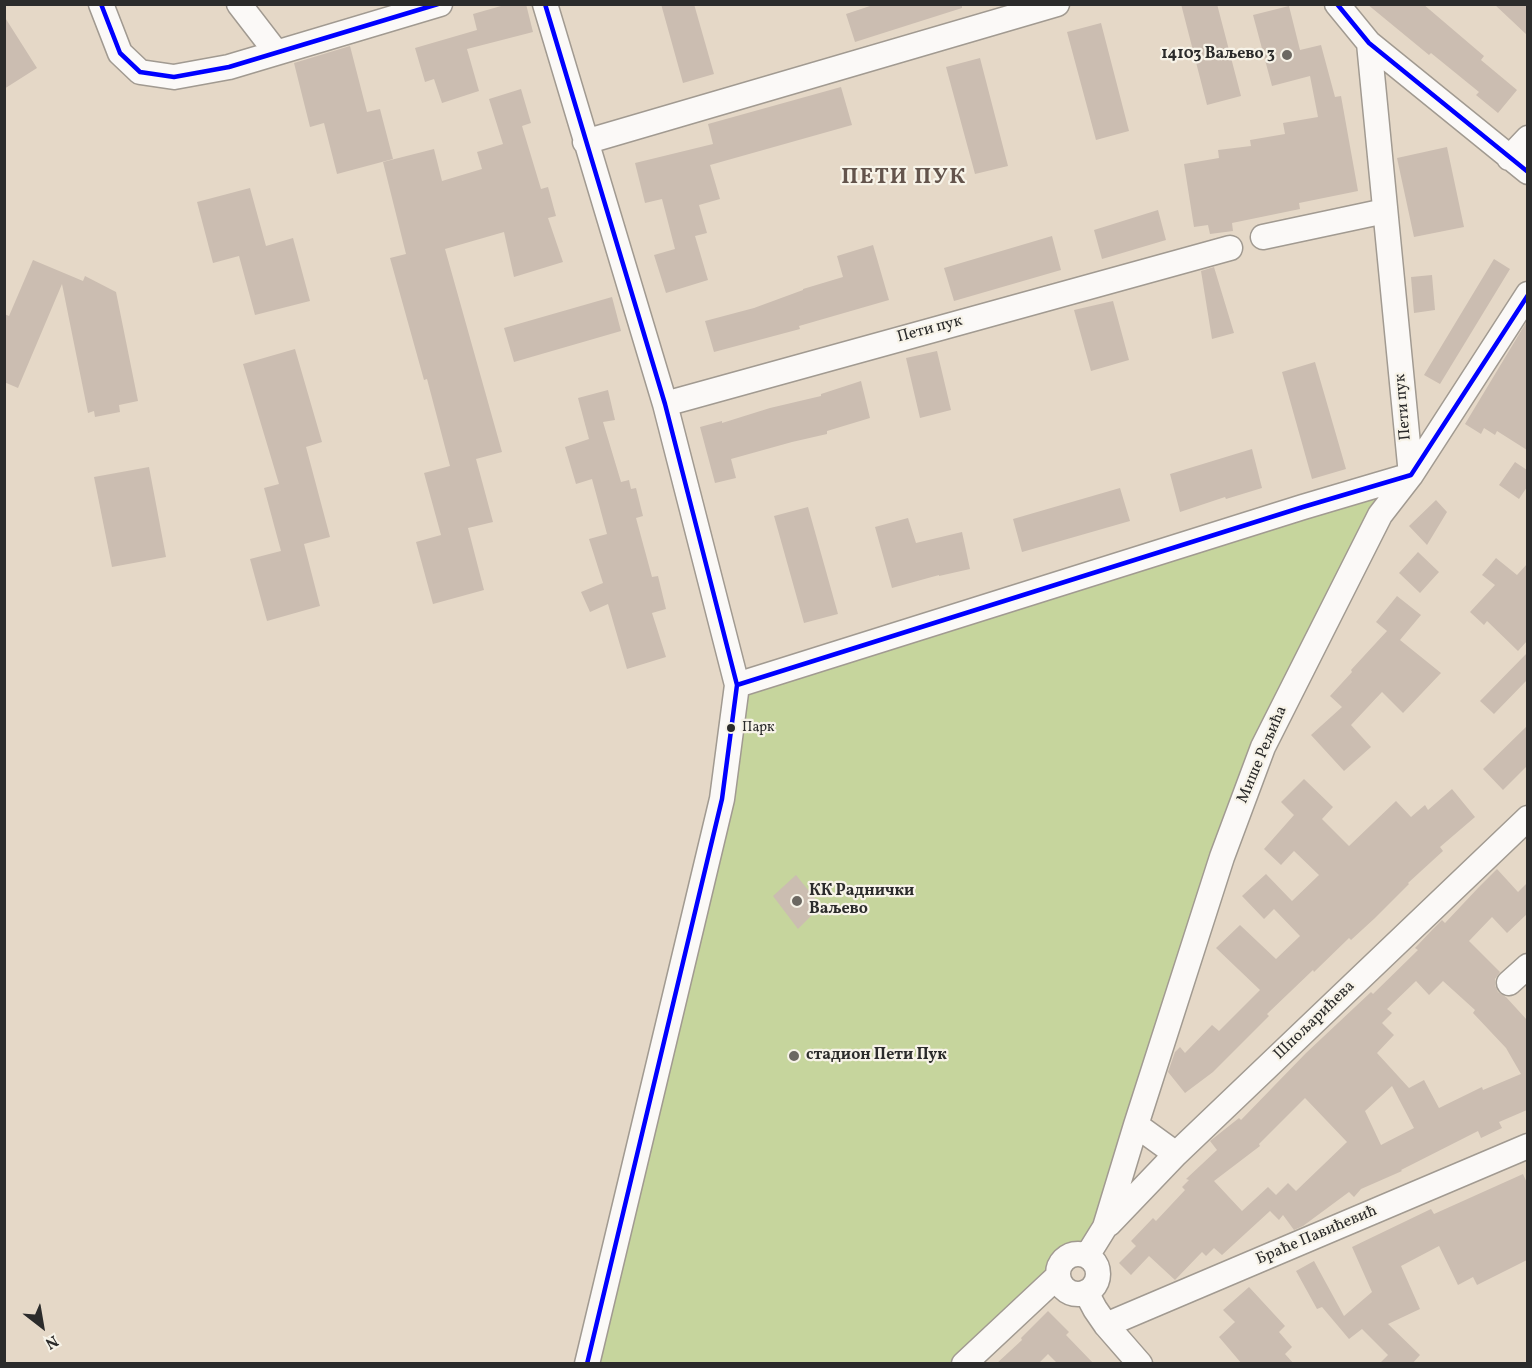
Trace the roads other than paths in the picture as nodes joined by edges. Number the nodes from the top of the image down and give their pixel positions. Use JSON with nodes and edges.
{"nodes":[{"id":1,"x":101,"y":4,"type":"edge"},
{"id":2,"x":239,"y":4,"type":"edge"},
{"id":3,"x":440,"y":4,"type":"edge"},
{"id":4,"x":545,"y":4,"type":"edge"},
{"id":5,"x":1057,"y":4,"type":"edge"},
{"id":6,"x":1337,"y":4,"type":"edge"},
{"id":7,"x":1369,"y":43,"type":"junction"},
{"id":8,"x":276,"y":52,"type":"junction"},
{"id":9,"x":1527,"y":138,"type":"edge"},
{"id":10,"x":585,"y":142,"type":"junction"},
{"id":11,"x":1521,"y":163,"type":"edge"},
{"id":12,"x":1385,"y":211,"type":"junction"},
{"id":13,"x":1263,"y":237,"type":"dead end"},
{"id":14,"x":1230,"y":248,"type":"dead end"},
{"id":15,"x":1527,"y":294,"type":"edge"},
{"id":16,"x":664,"y":404,"type":"junction"},
{"id":17,"x":1411,"y":475,"type":"junction"},
{"id":18,"x":737,"y":685,"type":"junction"},
{"id":19,"x":1527,"y":818,"type":"edge"},
{"id":20,"x":1527,"y":966,"type":"edge"},
{"id":21,"x":1509,"y":983,"type":"dead end"},
{"id":22,"x":1136,"y":1125,"type":"junction"},
{"id":23,"x":1527,"y":1146,"type":"edge"},
{"id":24,"x":1176,"y":1154,"type":"junction"},
{"id":25,"x":1105,"y":1227,"type":"junction"},
{"id":26,"x":1087,"y":1256,"type":"junction"},
{"id":27,"x":1058,"y":1278,"type":"junction"},
{"id":28,"x":1086,"y":1292,"type":"junction"},
{"id":29,"x":1106,"y":1325,"type":"junction"},
{"id":30,"x":587,"y":1364,"type":"edge"},
{"id":31,"x":964,"y":1364,"type":"edge"},
{"id":32,"x":1140,"y":1364,"type":"edge"}],
"edges":[{"from":1,"to":8,"type":"street"},
{"from":2,"to":8,"type":"street"},
{"from":3,"to":8,"type":"street"},
{"from":4,"to":10,"type":"street"},
{"from":5,"to":10,"type":"street"},
{"from":6,"to":7,"type":"street"},
{"from":7,"to":11,"type":"street"},
{"from":7,"to":12,"type":"street","name":"Пети пук"},
{"from":9,"to":11,"type":"street"},
{"from":10,"to":16,"type":"street"},
{"from":12,"to":13,"type":"street"},
{"from":12,"to":17,"type":"street","name":"Пети пук"},
{"from":14,"to":16,"type":"street","name":"Пети пук"},
{"from":15,"to":17,"type":"street","name":"Мише Рељића"},
{"from":16,"to":18,"type":"street"},
{"from":17,"to":18,"type":"street"},
{"from":17,"to":22,"type":"street","name":"Мише Рељића"},
{"from":18,"to":30,"type":"street"},
{"from":19,"to":24,"type":"street","name":"Шпољарићева"},
{"from":20,"to":21,"type":"street"},
{"from":22,"to":24,"type":"street"},
{"from":22,"to":25,"type":"street","name":"Мише Рељића"},
{"from":23,"to":29,"type":"street","name":"Браће Павићевић"},
{"from":24,"to":25,"type":"street","name":"Шпољарићева"},
{"from":25,"to":26,"type":"street","name":"Мише Рељића"},
{"from":26,"to":27,"type":"street"},
{"from":26,"to":28,"type":"street"},
{"from":27,"to":28,"type":"street"},
{"from":27,"to":31,"type":"street"},
{"from":28,"to":29,"type":"street"},
{"from":29,"to":32,"type":"street"}]}
